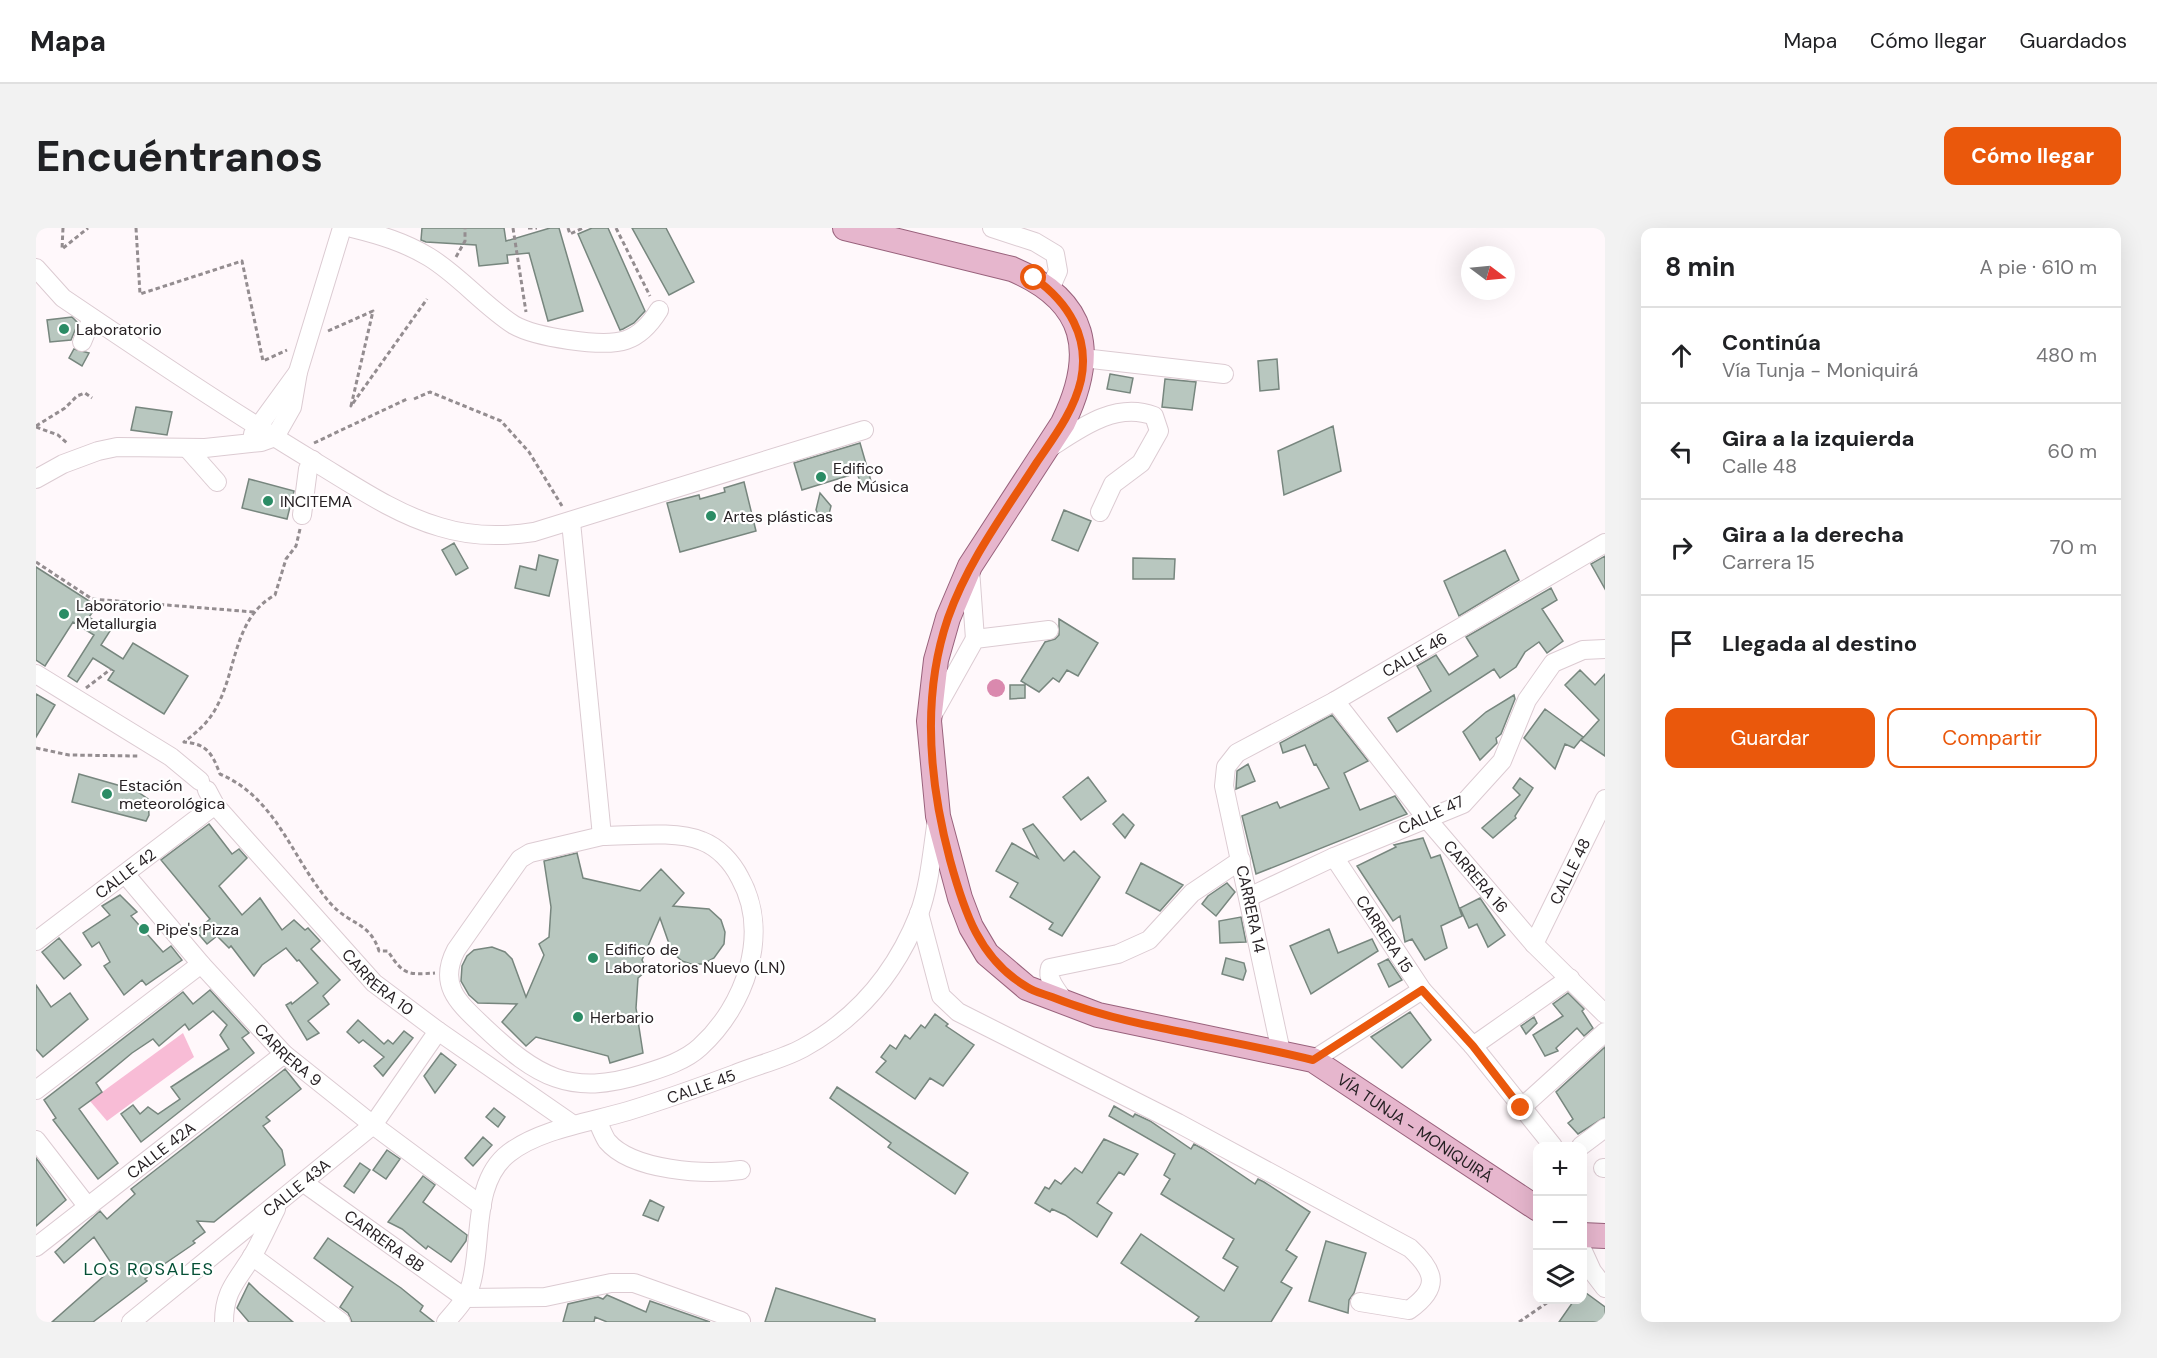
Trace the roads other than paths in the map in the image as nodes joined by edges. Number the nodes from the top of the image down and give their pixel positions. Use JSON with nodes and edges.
{"nodes":[{"id":1,"x":342,"y":228,"type":"edge"},
{"id":2,"x":352,"y":228,"type":"edge"},
{"id":3,"x":845,"y":228,"type":"edge"},
{"id":4,"x":992,"y":228,"type":"edge"},
{"id":5,"x":36,"y":268,"type":"edge"},
{"id":6,"x":1050,"y":289,"type":"junction"},
{"id":7,"x":659,"y":310,"type":"road end"},
{"id":8,"x":92,"y":318,"type":"junction"},
{"id":9,"x":82,"y":342,"type":"dead end"},
{"id":10,"x":1083,"y":358,"type":"junction"},
{"id":11,"x":1224,"y":374,"type":"dead end"},
{"id":12,"x":864,"y":430,"type":"dead end"},
{"id":13,"x":267,"y":432,"type":"junction"},
{"id":14,"x":187,"y":448,"type":"junction"},
{"id":15,"x":1044,"y":452,"type":"junction"},
{"id":16,"x":313,"y":460,"type":"junction"},
{"id":17,"x":36,"y":479,"type":"edge"},
{"id":18,"x":217,"y":482,"type":"dead end"},
{"id":19,"x":1100,"y":512,"type":"dead end"},
{"id":20,"x":302,"y":515,"type":"road end"},
{"id":21,"x":571,"y":522,"type":"junction"},
{"id":22,"x":1605,"y":543,"type":"edge"},
{"id":23,"x":970,"y":566,"type":"junction"},
{"id":24,"x":1049,"y":630,"type":"dead end"},
{"id":25,"x":975,"y":639,"type":"junction"},
{"id":26,"x":1605,"y":649,"type":"edge"},
{"id":27,"x":36,"y":674,"type":"edge"},
{"id":28,"x":1335,"y":701,"type":"junction"},
{"id":29,"x":929,"y":721,"type":"junction"},
{"id":30,"x":1226,"y":767,"type":"joint"},
{"id":31,"x":208,"y":792,"type":"junction"},
{"id":32,"x":1605,"y":799,"type":"edge"},
{"id":33,"x":938,"y":816,"type":"junction"},
{"id":34,"x":1426,"y":819,"type":"junction"},
{"id":35,"x":602,"y":836,"type":"junction"},
{"id":36,"x":1334,"y":857,"type":"junction"},
{"id":37,"x":1241,"y":860,"type":"junction"},
{"id":38,"x":124,"y":874,"type":"junction"},
{"id":39,"x":1249,"y":897,"type":"junction"},
{"id":40,"x":919,"y":913,"type":"junction"},
{"id":41,"x":36,"y":941,"type":"edge"},
{"id":42,"x":1534,"y":944,"type":"junction"},
{"id":43,"x":201,"y":964,"type":"junction"},
{"id":44,"x":1570,"y":978,"type":"junction"},
{"id":45,"x":1422,"y":990,"type":"junction"},
{"id":46,"x":1066,"y":1003,"type":"junction"},
{"id":47,"x":1605,"y":1014,"type":"edge"},
{"id":48,"x":438,"y":1031,"type":"junction"},
{"id":49,"x":1605,"y":1032,"type":"edge"},
{"id":50,"x":1473,"y":1046,"type":"junction"},
{"id":51,"x":1281,"y":1052,"type":"junction"},
{"id":52,"x":284,"y":1054,"type":"junction"},
{"id":53,"x":1313,"y":1060,"type":"junction"},
{"id":54,"x":658,"y":1069,"type":"junction"},
{"id":55,"x":36,"y":1090,"type":"edge"},
{"id":56,"x":665,"y":1100,"type":"junction"},
{"id":57,"x":1521,"y":1108,"type":"junction"},
{"id":58,"x":597,"y":1120,"type":"junction"},
{"id":59,"x":572,"y":1124,"type":"junction"},
{"id":60,"x":373,"y":1125,"type":"junction"},
{"id":61,"x":1605,"y":1128,"type":"edge"},
{"id":62,"x":36,"y":1140,"type":"edge"},
{"id":63,"x":1550,"y":1142,"type":"edge"},
{"id":64,"x":1586,"y":1142,"type":"edge"},
{"id":65,"x":741,"y":1170,"type":"dead end"},
{"id":66,"x":304,"y":1183,"type":"junction"},
{"id":67,"x":279,"y":1203,"type":"junction"},
{"id":68,"x":482,"y":1206,"type":"junction"},
{"id":69,"x":1533,"y":1206,"type":"edge"},
{"id":70,"x":88,"y":1207,"type":"junction"},
{"id":71,"x":1587,"y":1235,"type":"edge"},
{"id":72,"x":1605,"y":1236,"type":"edge"},
{"id":73,"x":36,"y":1247,"type":"edge"},
{"id":74,"x":1582,"y":1250,"type":"edge"},
{"id":75,"x":252,"y":1256,"type":"junction"},
{"id":76,"x":1605,"y":1288,"type":"edge"},
{"id":77,"x":465,"y":1298,"type":"junction"},
{"id":78,"x":1360,"y":1302,"type":"dead end"},
{"id":79,"x":131,"y":1322,"type":"edge"},
{"id":80,"x":224,"y":1322,"type":"edge"},
{"id":81,"x":341,"y":1322,"type":"edge"},
{"id":82,"x":446,"y":1322,"type":"edge"},
{"id":83,"x":741,"y":1322,"type":"edge"}],
"edges":[{"from":1,"to":13,"type":"street"},
{"from":2,"to":7,"type":"street"},
{"from":3,"to":6,"type":"main road","name":"VÍA TUNJA - MONIQUIRÁ"},
{"from":4,"to":6,"type":"street"},
{"from":5,"to":8,"type":"street"},
{"from":6,"to":10,"type":"main road","name":"VÍA TUNJA - MONIQUIRÁ"},
{"from":8,"to":9,"type":"street"},
{"from":8,"to":13,"type":"street"},
{"from":10,"to":11,"type":"street"},
{"from":10,"to":15,"type":"main road","name":"VÍA TUNJA - MONIQUIRÁ"},
{"from":12,"to":21,"type":"street"},
{"from":13,"to":14,"type":"street"},
{"from":13,"to":16,"type":"street"},
{"from":14,"to":17,"type":"street"},
{"from":14,"to":18,"type":"street"},
{"from":15,"to":19,"type":"street"},
{"from":15,"to":23,"type":"main road","name":"VÍA TUNJA - MONIQUIRÁ"},
{"from":16,"to":20,"type":"street"},
{"from":16,"to":21,"type":"street"},
{"from":21,"to":35,"type":"street"},
{"from":22,"to":28,"type":"street","name":"CALLE 46"},
{"from":23,"to":25,"type":"street"},
{"from":23,"to":29,"type":"main road","name":"VÍA TUNJA - MONIQUIRÁ"},
{"from":24,"to":25,"type":"street"},
{"from":25,"to":29,"type":"street"},
{"from":26,"to":34,"type":"street","name":"CALLE 47"},
{"from":27,"to":31,"type":"street","name":"CARRERA 10"},
{"from":28,"to":30,"type":"street","name":"CALLE 46"},
{"from":28,"to":34,"type":"street","name":"CARRERA 16"},
{"from":29,"to":33,"type":"main road","name":"VÍA TUNJA - MONIQUIRÁ"},
{"from":30,"to":37,"type":"street","name":"CARRERA 14"},
{"from":31,"to":38,"type":"street","name":"CALLE 42"},
{"from":31,"to":48,"type":"street","name":"CARRERA 10"},
{"from":32,"to":42,"type":"street","name":"CALLE 48"},
{"from":33,"to":40,"type":"street","name":"CALLE 45"},
{"from":33,"to":46,"type":"main road","name":"VÍA TUNJA - MONIQUIRÁ"},
{"from":34,"to":36,"type":"street","name":"CALLE 47"},
{"from":34,"to":42,"type":"street","name":"CARRERA 16"},
{"from":35,"to":54,"type":"street"},
{"from":35,"to":54,"type":"street"},
{"from":36,"to":39,"type":"street","name":"CALLE 47"},
{"from":36,"to":45,"type":"street","name":"CARRERA 15"},
{"from":37,"to":39,"type":"street","name":"CARRERA 14"},
{"from":37,"to":46,"type":"street"},
{"from":38,"to":41,"type":"street","name":"CALLE 42"},
{"from":38,"to":43,"type":"street","name":"CARRERA 9"},
{"from":39,"to":51,"type":"street","name":"CARRERA 14"},
{"from":40,"to":56,"type":"street","name":"CALLE 45"},
{"from":40,"to":78,"type":"street"},
{"from":42,"to":44,"type":"street","name":"CARRERA 16"},
{"from":43,"to":52,"type":"street","name":"CARRERA 9"},
{"from":43,"to":55,"type":"street"},
{"from":44,"to":47,"type":"street","name":"CARRERA 16"},
{"from":44,"to":50,"type":"street"},
{"from":45,"to":50,"type":"street","name":"CARRERA 15"},
{"from":45,"to":53,"type":"street"},
{"from":46,"to":51,"type":"main road","name":"VÍA TUNJA - MONIQUIRÁ"},
{"from":48,"to":59,"type":"street","name":"CARRERA 10"},
{"from":48,"to":60,"type":"street","name":"CALLE 43A"},
{"from":49,"to":57,"type":"street"},
{"from":50,"to":57,"type":"street","name":"CARRERA 15"},
{"from":51,"to":53,"type":"main road","name":"VÍA TUNJA - MONIQUIRÁ"},
{"from":52,"to":60,"type":"street","name":"CARRERA 9"},
{"from":52,"to":70,"type":"street","name":"CALLE 42A"},
{"from":53,"to":69,"type":"main road","name":"VÍA TUNJA - MONIQUIRÁ"},
{"from":54,"to":56,"type":"street"},
{"from":56,"to":58,"type":"street","name":"CALLE 45"},
{"from":57,"to":63,"type":"street","name":"CARRERA 15"},
{"from":58,"to":59,"type":"street","name":"CALLE 45"},
{"from":58,"to":65,"type":"street"},
{"from":59,"to":68,"type":"street","name":"CALLE 45"},
{"from":60,"to":66,"type":"street","name":"CALLE 43A"},
{"from":60,"to":68,"type":"street","name":"CARRERA 9"},
{"from":61,"to":64,"type":"street"},
{"from":62,"to":70,"type":"street"},
{"from":66,"to":67,"type":"street","name":"CALLE 43A"},
{"from":66,"to":77,"type":"street","name":"CARRERA 8B"},
{"from":67,"to":75,"type":"street"},
{"from":67,"to":79,"type":"street","name":"CALLE 43A"},
{"from":68,"to":77,"type":"street","name":"CALLE 45"},
{"from":70,"to":73,"type":"street","name":"CALLE 42A"},
{"from":71,"to":72,"type":"main road"},
{"from":74,"to":76,"type":"street"},
{"from":75,"to":80,"type":"street"},
{"from":75,"to":81,"type":"street"},
{"from":77,"to":82,"type":"street","name":"CALLE 45"},
{"from":77,"to":83,"type":"street"}]}
